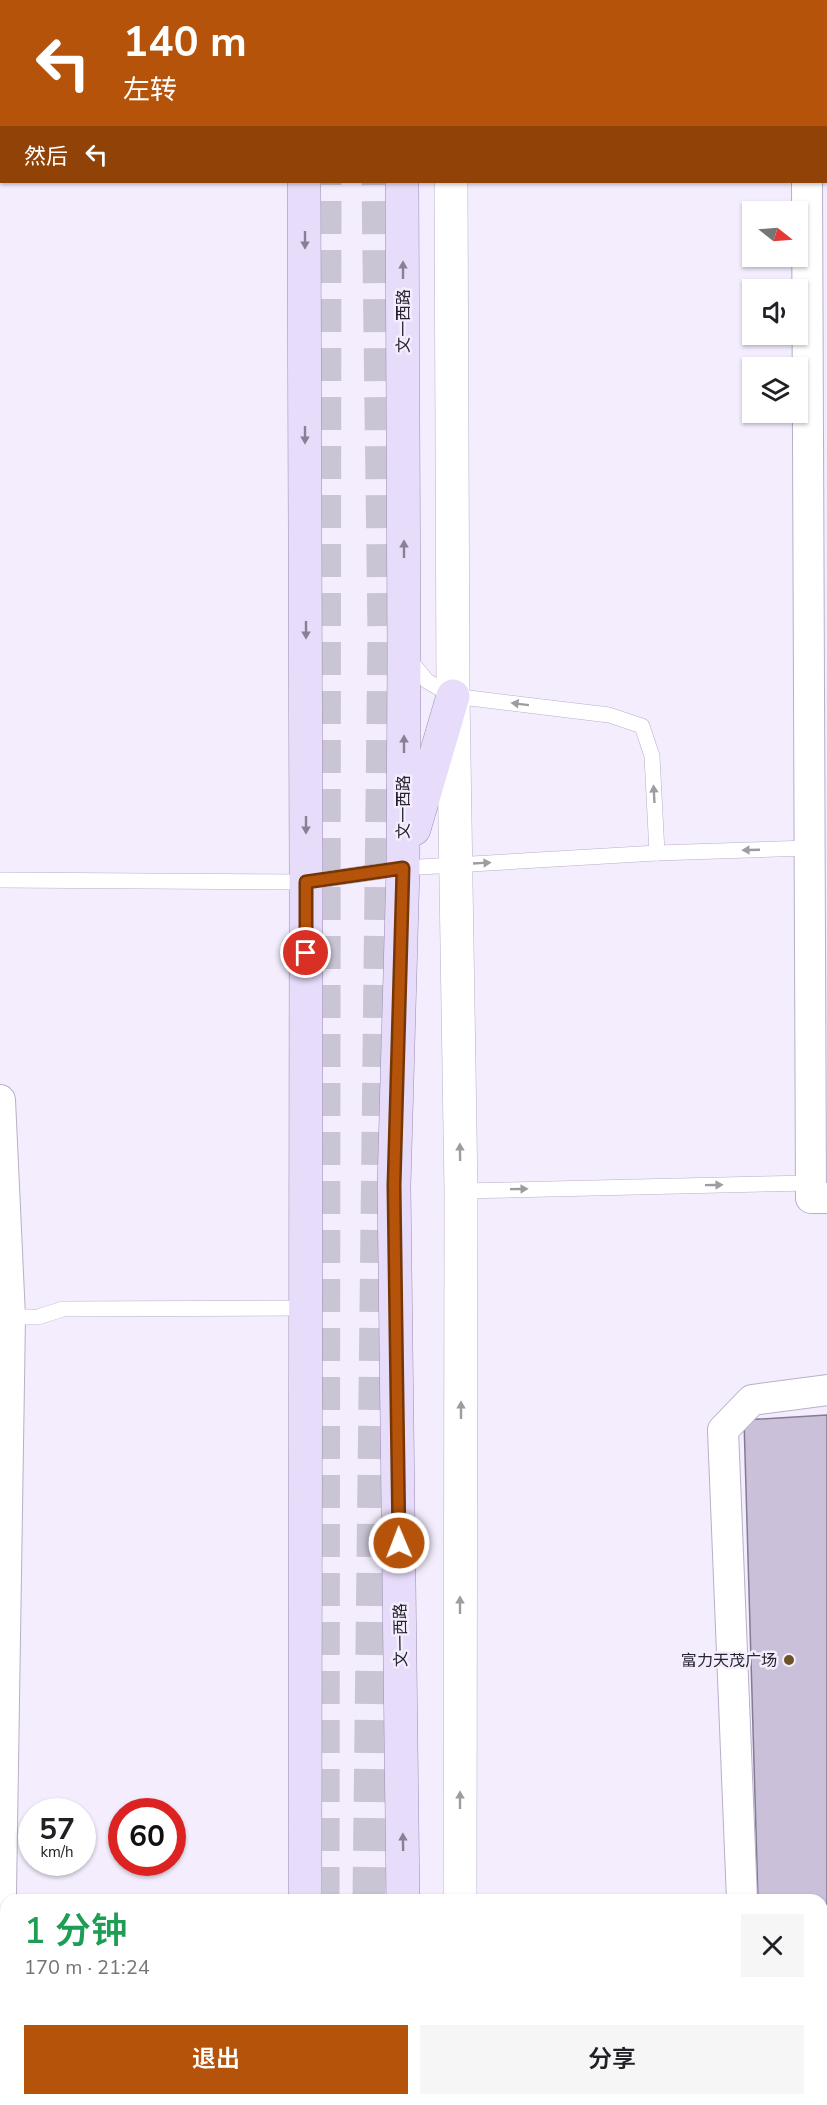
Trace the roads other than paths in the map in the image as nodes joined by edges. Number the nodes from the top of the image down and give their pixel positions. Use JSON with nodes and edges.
{"nodes":[{"id":1,"x":304,"y":183,"type":"edge"},
{"id":2,"x":402,"y":183,"type":"edge"},
{"id":3,"x":451,"y":183,"type":"edge"},
{"id":4,"x":807,"y":183,"type":"edge"},
{"id":5,"x":404,"y":654,"type":"junction"},
{"id":6,"x":453,"y":696,"type":"junction"},
{"id":7,"x":810,"y":848,"type":"junction"},
{"id":8,"x":657,"y":853,"type":"junction"},
{"id":9,"x":455,"y":865,"type":"junction"},
{"id":10,"x":403,"y":868,"type":"junction"},
{"id":11,"x":0,"y":880,"type":"edge"},
{"id":12,"x":306,"y":882,"type":"junction"},
{"id":13,"x":0,"y":1100,"type":"edge"},
{"id":14,"x":819,"y":1190,"type":"edge"},
{"id":15,"x":461,"y":1191,"type":"junction"},
{"id":16,"x":305,"y":1308,"type":"junction"},
{"id":17,"x":5,"y":1317,"type":"edge"},
{"id":18,"x":827,"y":1390,"type":"edge"},
{"id":19,"x":0,"y":1894,"type":"edge"},
{"id":20,"x":305,"y":1894,"type":"edge"},
{"id":21,"x":404,"y":1894,"type":"edge"},
{"id":22,"x":460,"y":1894,"type":"edge"},
{"id":23,"x":742,"y":1894,"type":"edge"}],
"edges":[{"from":1,"to":12,"type":"main road","one_way":true},
{"from":5,"to":2,"type":"main road","name":"文一西路","one_way":true},
{"from":3,"to":6,"type":"main road"},
{"from":4,"to":7,"type":"street"},
{"from":5,"to":6,"type":"lane"},
{"from":10,"to":5,"type":"main road","name":"文一西路","one_way":true},
{"from":8,"to":6,"type":"lane","one_way":true},
{"from":6,"to":9,"type":"main road"},
{"from":6,"to":10,"type":"main road"},
{"from":7,"to":8,"type":"lane","one_way":true},
{"from":7,"to":14,"type":"street"},
{"from":9,"to":8,"type":"lane","one_way":true},
{"from":9,"to":10,"type":"lane"},
{"from":15,"to":9,"type":"main road","one_way":true},
{"from":10,"to":12,"type":"lane"},
{"from":21,"to":10,"type":"main road","name":"文一西路","one_way":true},
{"from":11,"to":12,"type":"lane"},
{"from":12,"to":16,"type":"main road"},
{"from":13,"to":17,"type":"street"},
{"from":15,"to":14,"type":"lane","one_way":true},
{"from":22,"to":15,"type":"main road","one_way":true},
{"from":16,"to":17,"type":"lane"},
{"from":16,"to":20,"type":"main road"},
{"from":17,"to":19,"type":"street"},
{"from":18,"to":23,"type":"street"}]}
